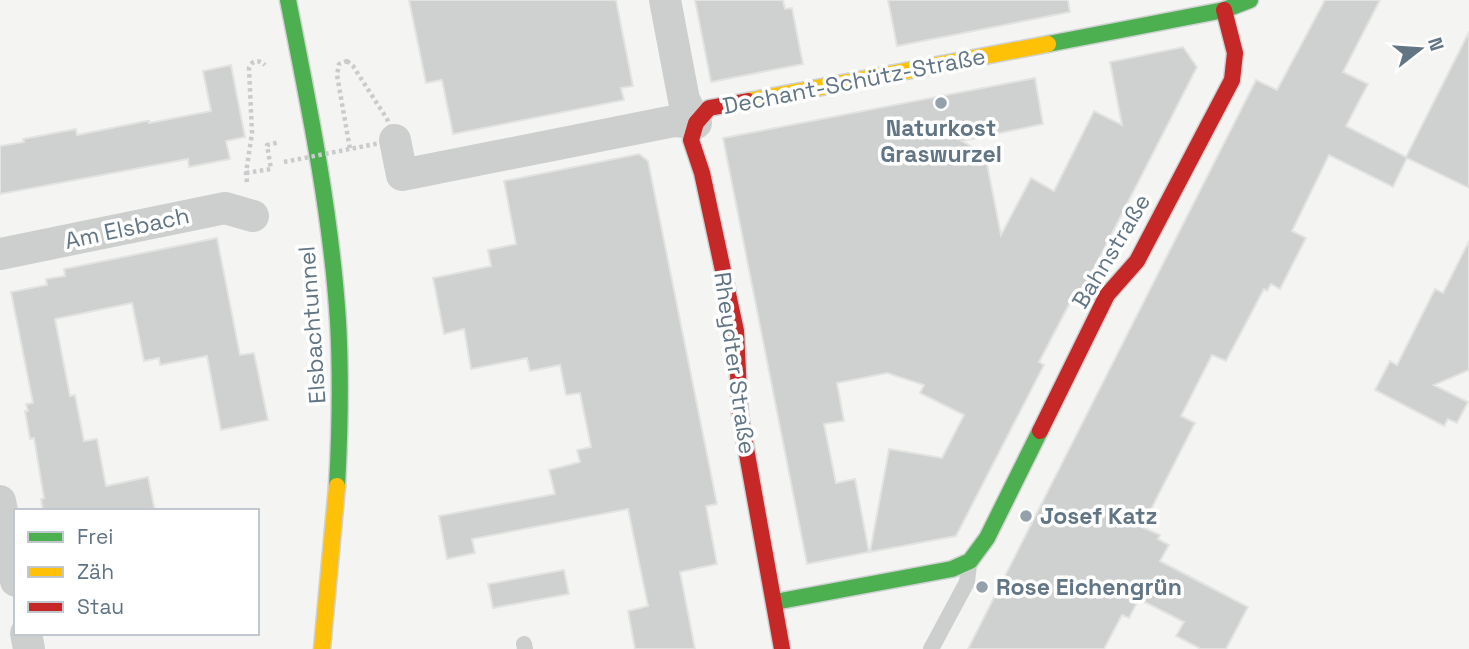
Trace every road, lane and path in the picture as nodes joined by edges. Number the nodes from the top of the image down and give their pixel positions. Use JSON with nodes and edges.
{"nodes":[{"id":1,"x":288,"y":0,"type":"edge"},
{"id":2,"x":665,"y":0,"type":"edge"},
{"id":3,"x":1250,"y":0,"type":"edge"},
{"id":4,"x":1224,"y":10,"type":"junction"},
{"id":5,"x":267,"y":71,"type":"dead end"},
{"id":6,"x":696,"y":123,"type":"junction"},
{"id":7,"x":278,"y":131,"type":"dead end"},
{"id":8,"x":395,"y":141,"type":"joint"},
{"id":9,"x":280,"y":142,"type":"junction"},
{"id":10,"x":246,"y":173,"type":"junction"},
{"id":11,"x":253,"y":216,"type":"joint"},
{"id":12,"x":0,"y":254,"type":"edge"},
{"id":13,"x":0,"y":501,"type":"edge"},
{"id":14,"x":970,"y":561,"type":"junction"},
{"id":15,"x":14,"y":571,"type":"edge"},
{"id":16,"x":775,"y":602,"type":"junction"},
{"id":17,"x":325,"y":645,"type":"edge"},
{"id":18,"x":782,"y":649,"type":"edge"},
{"id":19,"x":931,"y":649,"type":"edge"}],
"edges":[{"from":1,"to":17,"type":"street","name":"Elsbachtunnel"},
{"from":2,"to":6,"type":"street","name":"Rheydter Straße"},
{"from":3,"to":4,"type":"street"},
{"from":4,"to":6,"type":"street","name":"Dechant-Schütz-Straße"},
{"from":4,"to":14,"type":"street","name":"Bahnstraße"},
{"from":5,"to":10,"type":"path"},
{"from":6,"to":8,"type":"street","name":"Dechant-Schütz-Straße"},
{"from":6,"to":16,"type":"street","name":"Rheydter Straße"},
{"from":7,"to":9,"type":"path"},
{"from":8,"to":9,"type":"path","bridge":true},
{"from":9,"to":10,"type":"path"},
{"from":10,"to":11,"type":"path"},
{"from":11,"to":12,"type":"street","name":"Am Elsbach"},
{"from":13,"to":15,"type":"street"},
{"from":14,"to":16,"type":"street"},
{"from":14,"to":19,"type":"lane"},
{"from":16,"to":18,"type":"street","name":"Rheydter Straße"}]}
